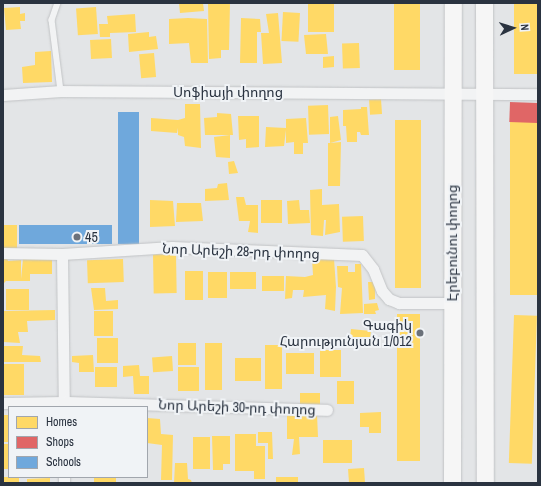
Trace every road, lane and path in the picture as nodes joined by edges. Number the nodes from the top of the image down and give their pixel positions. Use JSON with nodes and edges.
{"nodes":[{"id":1,"x":58,"y":3,"type":"edge"},
{"id":2,"x":453,"y":3,"type":"edge"},
{"id":3,"x":484,"y":3,"type":"edge"},
{"id":4,"x":61,"y":91,"type":"junction"},
{"id":5,"x":452,"y":94,"type":"junction"},
{"id":6,"x":484,"y":94,"type":"junction"},
{"id":7,"x":538,"y":94,"type":"edge"},
{"id":8,"x":3,"y":95,"type":"edge"},
{"id":9,"x":3,"y":253,"type":"edge"},
{"id":10,"x":62,"y":254,"type":"junction"},
{"id":11,"x":452,"y":303,"type":"junction"},
{"id":12,"x":3,"y":402,"type":"edge"},
{"id":13,"x":64,"y":404,"type":"edge"},
{"id":14,"x":327,"y":410,"type":"dead end"},
{"id":15,"x":452,"y":483,"type":"edge"},
{"id":16,"x":485,"y":483,"type":"edge"}],
"edges":[{"from":1,"to":4,"type":"lane"},
{"from":2,"to":5,"type":"main road","name":"Էրեբունու փողոց"},
{"from":3,"to":6,"type":"main road"},
{"from":4,"to":5,"type":"street","name":"Սոֆիայի փողոց"},
{"from":4,"to":8,"type":"street","name":"Սոֆիայի փողոց"},
{"from":5,"to":6,"type":"street","name":"Սոֆիայի փողոց"},
{"from":5,"to":11,"type":"main road","name":"Էրեբունու փողոց"},
{"from":6,"to":7,"type":"street"},
{"from":6,"to":16,"type":"main road"},
{"from":9,"to":10,"type":"street","name":"Նոր Արեշի 28-րդ փողոց"},
{"from":10,"to":11,"type":"street","name":"Նոր Արեշի 28-րդ փողոց"},
{"from":10,"to":13,"type":"street"},
{"from":11,"to":15,"type":"main road","name":"Էրեբունու փողոց"},
{"from":12,"to":13,"type":"street","name":"Նոր Արեշի 30-րդ փողոց"},
{"from":13,"to":14,"type":"street","name":"Նոր Արեշի 30-րդ փողոց"}]}
